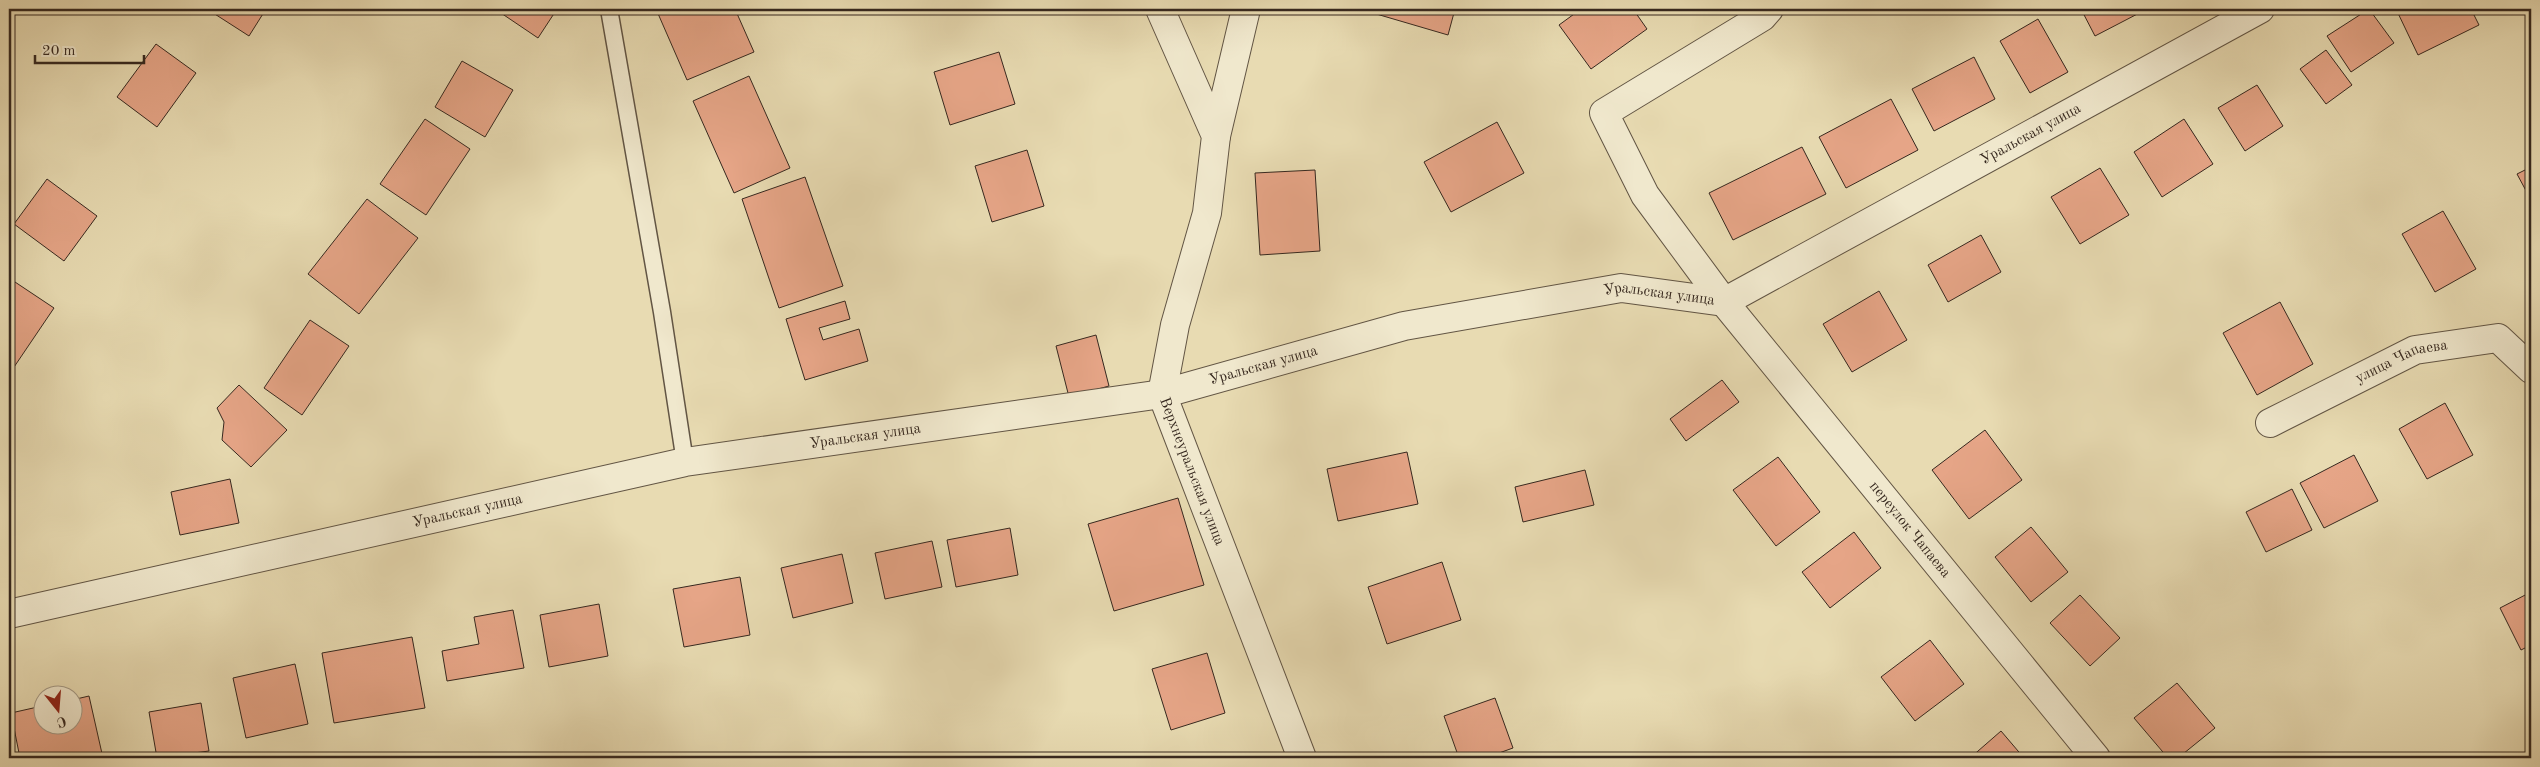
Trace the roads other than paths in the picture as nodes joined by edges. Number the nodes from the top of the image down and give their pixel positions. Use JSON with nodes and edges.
{"nodes":[{"id":1,"x":609,"y":9,"type":"edge"},
{"id":2,"x":1160,"y":9,"type":"edge"},
{"id":3,"x":1246,"y":9,"type":"edge"},
{"id":4,"x":1769,"y":9,"type":"edge"},
{"id":5,"x":2260,"y":9,"type":"edge"},
{"id":6,"x":1216,"y":136,"type":"junction"},
{"id":7,"x":1724,"y":302,"type":"junction"},
{"id":8,"x":2531,"y":369,"type":"edge"},
{"id":9,"x":1162,"y":394,"type":"junction"},
{"id":10,"x":2270,"y":423,"type":"dead end"},
{"id":11,"x":686,"y":462,"type":"junction"},
{"id":12,"x":9,"y":614,"type":"edge"},
{"id":13,"x":1302,"y":758,"type":"edge"},
{"id":14,"x":2096,"y":758,"type":"edge"}],
"edges":[{"from":1,"to":11,"type":"lane"},
{"from":2,"to":6,"type":"street"},
{"from":3,"to":6,"type":"street"},
{"from":4,"to":7,"type":"street","name":"Уральская улица"},
{"from":5,"to":7,"type":"street","name":"Уральская улица"},
{"from":6,"to":9,"type":"street","name":"Верхнеуральская улица"},
{"from":7,"to":9,"type":"street","name":"Уральская улица"},
{"from":7,"to":14,"type":"street","name":"переулок Чапаева"},
{"from":8,"to":10,"type":"street","name":"улица Чапаева"},
{"from":9,"to":11,"type":"street","name":"Уральская улица"},
{"from":9,"to":13,"type":"street","name":"Верхнеуральская улица"},
{"from":11,"to":12,"type":"street","name":"Уральская улица"}]}
